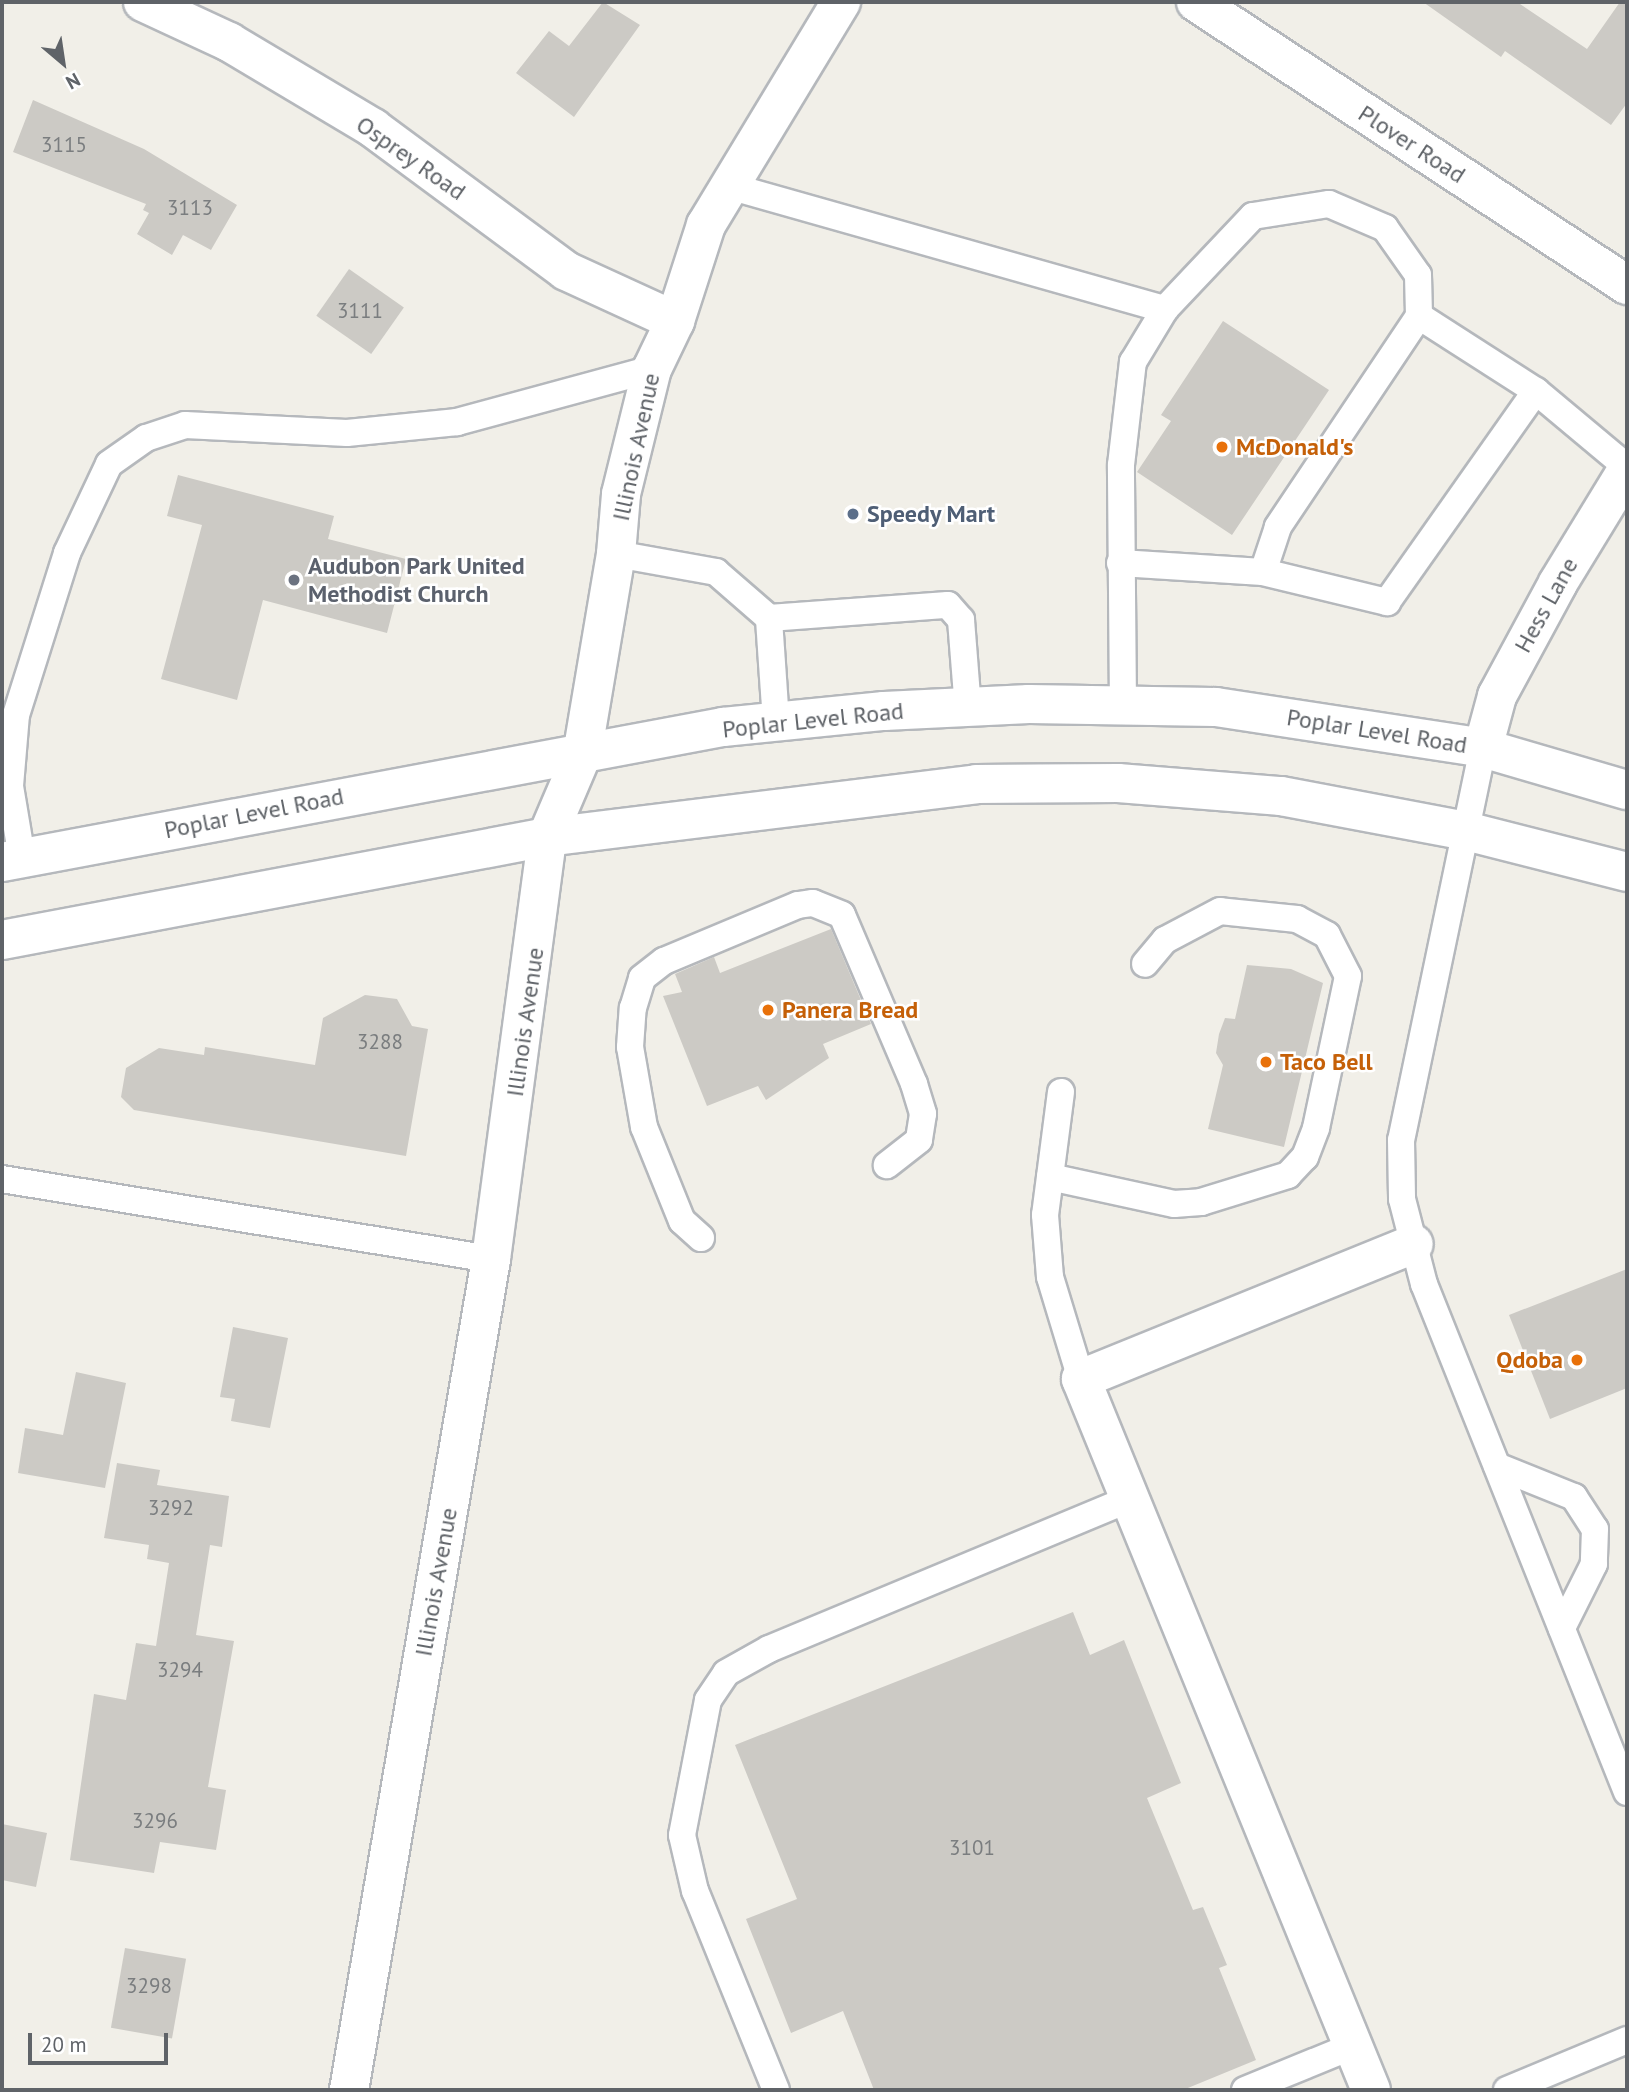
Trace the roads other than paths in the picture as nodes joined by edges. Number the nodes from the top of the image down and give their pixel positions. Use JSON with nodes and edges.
{"nodes":[{"id":1,"x":143,"y":2,"type":"edge"},
{"id":2,"x":841,"y":2,"type":"edge"},
{"id":3,"x":1196,"y":2,"type":"edge"},
{"id":4,"x":729,"y":186,"type":"junction"},
{"id":5,"x":1627,"y":285,"type":"edge"},
{"id":6,"x":1165,"y":309,"type":"junction"},
{"id":7,"x":1419,"y":316,"type":"junction"},
{"id":8,"x":675,"y":321,"type":"junction"},
{"id":9,"x":652,"y":369,"type":"junction"},
{"id":10,"x":1535,"y":391,"type":"junction"},
{"id":11,"x":1627,"y":469,"type":"edge"},
{"id":12,"x":616,"y":554,"type":"junction"},
{"id":13,"x":1120,"y":563,"type":"junction"},
{"id":14,"x":1263,"y":572,"type":"junction"},
{"id":15,"x":769,"y":618,"type":"junction"},
{"id":16,"x":1123,"y":706,"type":"junction"},
{"id":17,"x":968,"y":708,"type":"junction"},
{"id":18,"x":776,"y":722,"type":"junction"},
{"id":19,"x":1483,"y":748,"type":"junction"},
{"id":20,"x":582,"y":755,"type":"junction"},
{"id":21,"x":1627,"y":790,"type":"edge"},
{"id":22,"x":1466,"y":831,"type":"junction"},
{"id":23,"x":547,"y":837,"type":"junction"},
{"id":24,"x":12,"y":860,"type":"edge"},
{"id":25,"x":1627,"y":872,"type":"edge"},
{"id":26,"x":2,"y":940,"type":"edge"},
{"id":27,"x":1145,"y":964,"type":"dead end"},
{"id":28,"x":1061,"y":1092,"type":"dead end"},
{"id":29,"x":887,"y":1165,"type":"dead end"},
{"id":30,"x":1050,"y":1177,"type":"junction"},
{"id":31,"x":2,"y":1179,"type":"edge"},
{"id":32,"x":701,"y":1238,"type":"dead end"},
{"id":33,"x":1414,"y":1244,"type":"junction"},
{"id":34,"x":491,"y":1259,"type":"junction"},
{"id":35,"x":1081,"y":1379,"type":"junction"},
{"id":36,"x":1497,"y":1466,"type":"junction"},
{"id":37,"x":1130,"y":1499,"type":"junction"},
{"id":38,"x":1562,"y":1628,"type":"junction"},
{"id":39,"x":1627,"y":1792,"type":"edge"},
{"id":40,"x":1627,"y":2040,"type":"edge"},
{"id":41,"x":1353,"y":2046,"type":"junction"},
{"id":42,"x":349,"y":2090,"type":"edge"},
{"id":43,"x":776,"y":2090,"type":"edge"},
{"id":44,"x":1245,"y":2090,"type":"edge"},
{"id":45,"x":1371,"y":2090,"type":"edge"},
{"id":46,"x":1507,"y":2090,"type":"edge"}],
"edges":[{"from":1,"to":8,"type":"street","name":"Osprey Road"},
{"from":2,"to":4,"type":"street","name":"Illinois Avenue"},
{"from":3,"to":5,"type":"street","name":"Plover Road"},
{"from":4,"to":6,"type":"lane"},
{"from":4,"to":8,"type":"street","name":"Illinois Avenue"},
{"from":6,"to":7,"type":"lane"},
{"from":6,"to":13,"type":"lane"},
{"from":7,"to":10,"type":"lane"},
{"from":7,"to":14,"type":"lane"},
{"from":8,"to":9,"type":"street","name":"Illinois Avenue"},
{"from":9,"to":12,"type":"street","name":"Illinois Avenue"},
{"from":9,"to":24,"type":"lane"},
{"from":10,"to":11,"type":"lane"},
{"from":10,"to":14,"type":"lane"},
{"from":11,"to":19,"type":"street","name":"Hess Lane"},
{"from":12,"to":15,"type":"lane"},
{"from":12,"to":20,"type":"street","name":"Illinois Avenue"},
{"from":13,"to":14,"type":"lane"},
{"from":13,"to":16,"type":"lane"},
{"from":15,"to":17,"type":"lane"},
{"from":15,"to":18,"type":"lane"},
{"from":16,"to":17,"type":"street","name":"Poplar Level Road"},
{"from":16,"to":19,"type":"street","name":"Poplar Level Road"},
{"from":17,"to":18,"type":"street","name":"Poplar Level Road"},
{"from":18,"to":20,"type":"street","name":"Poplar Level Road"},
{"from":19,"to":21,"type":"street","name":"Poplar Level Road"},
{"from":19,"to":22,"type":"lane"},
{"from":20,"to":23,"type":"street","name":"Illinois Avenue"},
{"from":20,"to":24,"type":"street","name":"Poplar Level Road"},
{"from":22,"to":23,"type":"street"},
{"from":22,"to":25,"type":"street"},
{"from":22,"to":33,"type":"lane"},
{"from":23,"to":26,"type":"street"},
{"from":23,"to":34,"type":"street","name":"Illinois Avenue"},
{"from":27,"to":30,"type":"lane"},
{"from":28,"to":30,"type":"lane"},
{"from":29,"to":32,"type":"lane"},
{"from":30,"to":35,"type":"lane"},
{"from":31,"to":34,"type":"lane"},
{"from":33,"to":35,"type":"street"},
{"from":33,"to":36,"type":"lane"},
{"from":34,"to":42,"type":"street","name":"Illinois Avenue"},
{"from":35,"to":37,"type":"street"},
{"from":36,"to":38,"type":"lane"},
{"from":36,"to":38,"type":"lane"},
{"from":37,"to":41,"type":"street"},
{"from":37,"to":43,"type":"lane"},
{"from":38,"to":39,"type":"lane"},
{"from":40,"to":46,"type":"lane"},
{"from":41,"to":44,"type":"lane"},
{"from":41,"to":45,"type":"street"}]}
